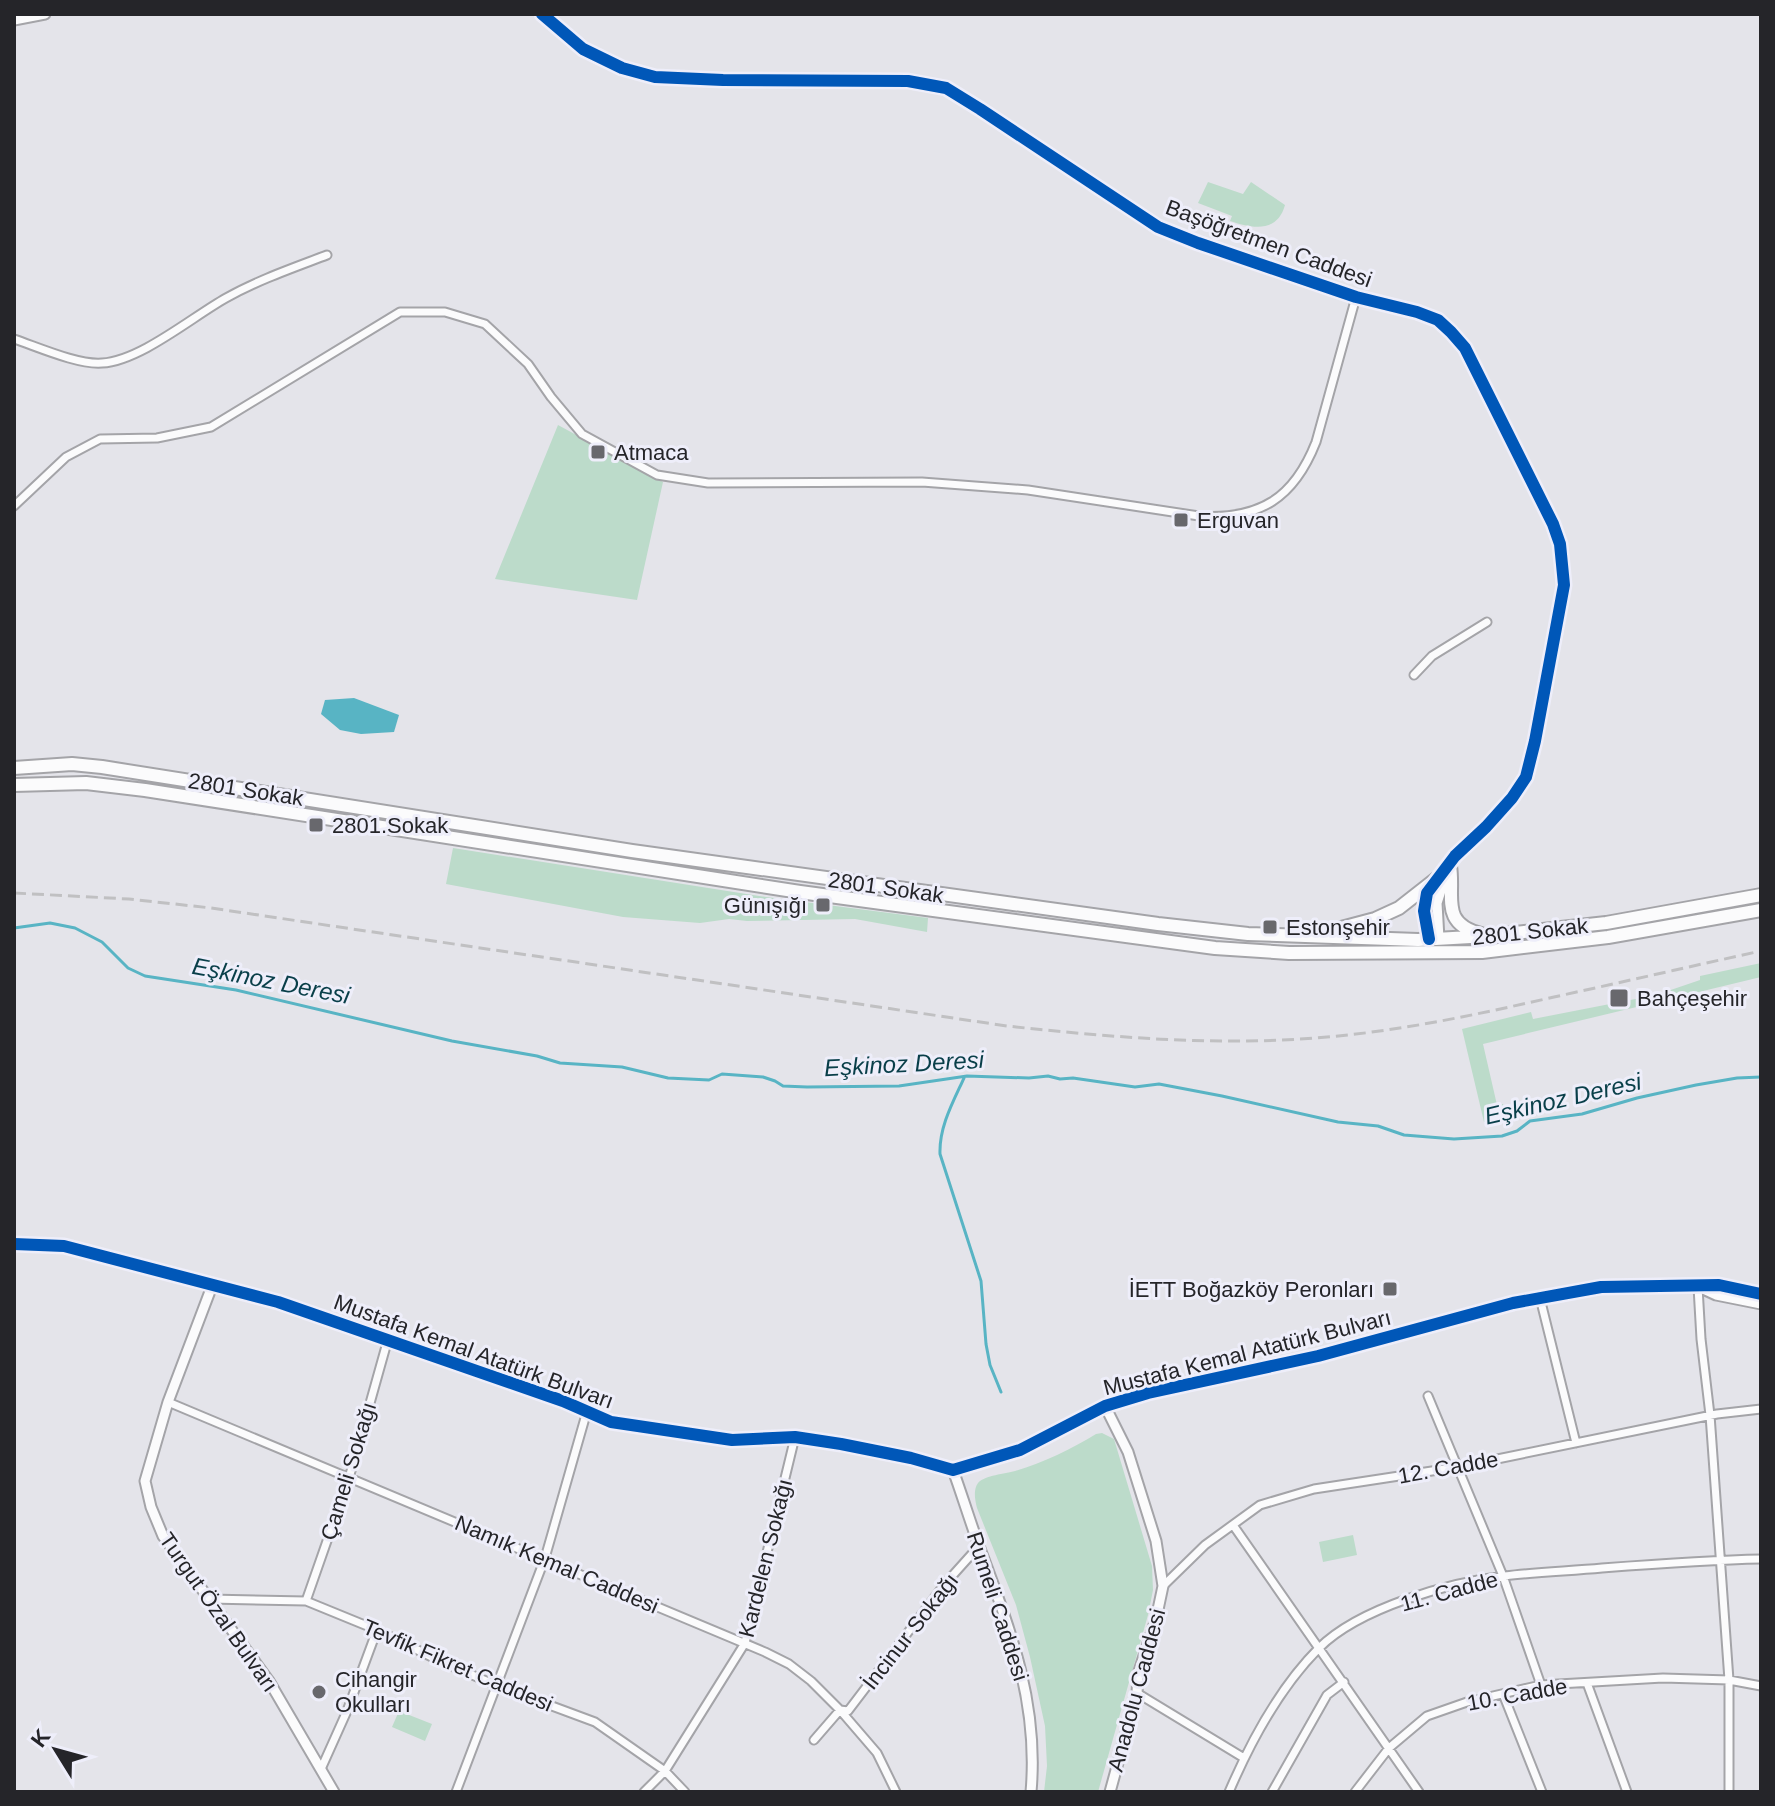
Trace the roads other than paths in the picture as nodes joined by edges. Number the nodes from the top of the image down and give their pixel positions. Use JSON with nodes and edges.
{"nodes":[{"id":1,"x":45,"y":14,"type":"edge"},
{"id":2,"x":542,"y":14,"type":"edge"},
{"id":3,"x":14,"y":20,"type":"edge"},
{"id":4,"x":327,"y":255,"type":"dead end"},
{"id":5,"x":1356,"y":297,"type":"junction"},
{"id":6,"x":14,"y":339,"type":"edge"},
{"id":7,"x":14,"y":506,"type":"edge"},
{"id":8,"x":1487,"y":622,"type":"dead end"},
{"id":9,"x":1414,"y":675,"type":"dead end"},
{"id":10,"x":14,"y":768,"type":"edge"},
{"id":11,"x":14,"y":785,"type":"edge"},
{"id":12,"x":1452,"y":861,"type":"junction"},
{"id":13,"x":1436,"y":879,"type":"junction"},
{"id":14,"x":1761,"y":895,"type":"edge"},
{"id":15,"x":1761,"y":910,"type":"edge"},
{"id":16,"x":1488,"y":936,"type":"junction"},
{"id":17,"x":1303,"y":937,"type":"junction"},
{"id":18,"x":1433,"y":941,"type":"junction"},
{"id":19,"x":1289,"y":953,"type":"junction"},
{"id":20,"x":1442,"y":953,"type":"junction"},
{"id":21,"x":14,"y":1244,"type":"edge"},
{"id":22,"x":212,"y":1286,"type":"junction"},
{"id":23,"x":1698,"y":1287,"type":"junction"},
{"id":24,"x":1761,"y":1287,"type":"edge"},
{"id":25,"x":1540,"y":1298,"type":"junction"},
{"id":26,"x":1760,"y":1299,"type":"edge"},
{"id":27,"x":388,"y":1339,"type":"junction"},
{"id":28,"x":1428,"y":1396,"type":"dead end"},
{"id":29,"x":168,"y":1402,"type":"junction"},
{"id":30,"x":1105,"y":1406,"type":"junction"},
{"id":31,"x":1761,"y":1409,"type":"edge"},
{"id":32,"x":587,"y":1411,"type":"junction"},
{"id":33,"x":1710,"y":1415,"type":"junction"},
{"id":34,"x":795,"y":1437,"type":"junction"},
{"id":35,"x":1576,"y":1443,"type":"junction"},
{"id":36,"x":1458,"y":1467,"type":"junction"},
{"id":37,"x":953,"y":1470,"type":"junction"},
{"id":38,"x":349,"y":1478,"type":"junction"},
{"id":39,"x":1233,"y":1525,"type":"junction"},
{"id":40,"x":979,"y":1546,"type":"junction"},
{"id":41,"x":545,"y":1558,"type":"junction"},
{"id":42,"x":1761,"y":1559,"type":"edge"},
{"id":43,"x":1721,"y":1560,"type":"junction"},
{"id":44,"x":1503,"y":1576,"type":"junction"},
{"id":45,"x":1163,"y":1586,"type":"junction"},
{"id":46,"x":209,"y":1599,"type":"junction"},
{"id":47,"x":306,"y":1601,"type":"junction"},
{"id":48,"x":377,"y":1630,"type":"junction"},
{"id":49,"x":745,"y":1643,"type":"junction"},
{"id":50,"x":1319,"y":1647,"type":"junction"},
{"id":51,"x":1729,"y":1680,"type":"junction"},
{"id":52,"x":1344,"y":1682,"type":"junction"},
{"id":53,"x":1587,"y":1683,"type":"junction"},
{"id":54,"x":1541,"y":1685,"type":"junction"},
{"id":55,"x":498,"y":1686,"type":"junction"},
{"id":56,"x":1761,"y":1686,"type":"edge"},
{"id":57,"x":1137,"y":1693,"type":"junction"},
{"id":58,"x":1503,"y":1694,"type":"junction"},
{"id":59,"x":840,"y":1710,"type":"junction"},
{"id":60,"x":814,"y":1740,"type":"dead end"},
{"id":61,"x":1389,"y":1748,"type":"junction"},
{"id":62,"x":1244,"y":1758,"type":"junction"},
{"id":63,"x":321,"y":1769,"type":"junction"},
{"id":64,"x":665,"y":1771,"type":"junction"},
{"id":65,"x":334,"y":1792,"type":"edge"},
{"id":66,"x":456,"y":1792,"type":"edge"},
{"id":67,"x":644,"y":1792,"type":"edge"},
{"id":68,"x":685,"y":1792,"type":"edge"},
{"id":69,"x":896,"y":1792,"type":"edge"},
{"id":70,"x":1031,"y":1792,"type":"edge"},
{"id":71,"x":1110,"y":1792,"type":"edge"},
{"id":72,"x":1229,"y":1792,"type":"edge"},
{"id":73,"x":1272,"y":1792,"type":"edge"},
{"id":74,"x":1355,"y":1792,"type":"edge"},
{"id":75,"x":1419,"y":1792,"type":"edge"},
{"id":76,"x":1542,"y":1792,"type":"edge"},
{"id":77,"x":1627,"y":1792,"type":"edge"},
{"id":78,"x":1729,"y":1792,"type":"edge"}],
"edges":[{"from":1,"to":3,"type":"street"},
{"from":2,"to":5,"type":"street","name":"Başöğretmen Caddesi"},
{"from":4,"to":6,"type":"street"},
{"from":5,"to":7,"type":"street"},
{"from":5,"to":12,"type":"street","name":"Başöğretmen Caddesi"},
{"from":8,"to":9,"type":"street"},
{"from":10,"to":17,"type":"main road","name":"2801 Sokak"},
{"from":11,"to":19,"type":"main road","name":"2801 Sokak"},
{"from":12,"to":13,"type":"street","name":"Başöğretmen Caddesi"},
{"from":12,"to":16,"type":"main road"},
{"from":12,"to":18,"type":"street"},
{"from":13,"to":17,"type":"main road"},
{"from":13,"to":18,"type":"street"},
{"from":14,"to":16,"type":"main road","name":"2801 Sokak"},
{"from":15,"to":20,"type":"main road","name":"2801 Sokak"},
{"from":16,"to":18,"type":"main road","name":"2801 Sokak"},
{"from":17,"to":18,"type":"main road","name":"2801 Sokak"},
{"from":18,"to":19,"type":"main road"},
{"from":18,"to":20,"type":"main road"},
{"from":19,"to":20,"type":"main road","name":"2801 Sokak"},
{"from":21,"to":22,"type":"street","name":"Mustafa Kemal Atatürk Bulvarı"},
{"from":22,"to":27,"type":"street","name":"Mustafa Kemal Atatürk Bulvarı"},
{"from":22,"to":29,"type":"street","name":"Turgut Özal Bulvarı"},
{"from":23,"to":25,"type":"street","name":"Mustafa Kemal Atatürk Bulvarı"},
{"from":23,"to":26,"type":"street","name":"Mustafa Kemal Atatürk Bulvarı"},
{"from":23,"to":33,"type":"street"},
{"from":24,"to":26,"type":"street"},
{"from":25,"to":30,"type":"street","name":"Mustafa Kemal Atatürk Bulvarı"},
{"from":25,"to":35,"type":"street"},
{"from":27,"to":32,"type":"street","name":"Mustafa Kemal Atatürk Bulvarı"},
{"from":27,"to":38,"type":"street","name":"Çameli Sokağı"},
{"from":28,"to":36,"type":"street"},
{"from":29,"to":38,"type":"street","name":"Namık Kemal Caddesi"},
{"from":29,"to":46,"type":"street","name":"Turgut Özal Bulvarı"},
{"from":30,"to":37,"type":"street","name":"Mustafa Kemal Atatürk Bulvarı"},
{"from":30,"to":45,"type":"street","name":"Anadolu Caddesi"},
{"from":31,"to":33,"type":"street","name":"12. Cadde"},
{"from":32,"to":34,"type":"street","name":"Mustafa Kemal Atatürk Bulvarı"},
{"from":32,"to":41,"type":"street"},
{"from":33,"to":35,"type":"street","name":"12. Cadde"},
{"from":33,"to":43,"type":"street"},
{"from":34,"to":37,"type":"street","name":"Mustafa Kemal Atatürk Bulvarı"},
{"from":34,"to":49,"type":"street","name":"Kardelen Sokağı"},
{"from":35,"to":36,"type":"street","name":"12. Cadde"},
{"from":36,"to":39,"type":"street","name":"12. Cadde"},
{"from":36,"to":44,"type":"street"},
{"from":37,"to":40,"type":"street","name":"Rumeli Caddesi"},
{"from":38,"to":41,"type":"street","name":"Namık Kemal Caddesi"},
{"from":38,"to":47,"type":"street","name":"Çameli Sokağı"},
{"from":39,"to":45,"type":"street","name":"12. Cadde"},
{"from":39,"to":50,"type":"street"},
{"from":40,"to":59,"type":"street","name":"İncinur Sokağı"},
{"from":40,"to":70,"type":"street","name":"Rumeli Caddesi"},
{"from":41,"to":49,"type":"street","name":"Namık Kemal Caddesi"},
{"from":41,"to":55,"type":"street"},
{"from":42,"to":43,"type":"street","name":"11. Cadde"},
{"from":43,"to":44,"type":"street","name":"11. Cadde"},
{"from":43,"to":51,"type":"street"},
{"from":44,"to":50,"type":"street","name":"11. Cadde"},
{"from":44,"to":54,"type":"street"},
{"from":45,"to":57,"type":"street","name":"Anadolu Caddesi"},
{"from":46,"to":47,"type":"street","name":"Tevfik Fikret Caddesi"},
{"from":46,"to":63,"type":"street","name":"Turgut Özal Bulvarı"},
{"from":47,"to":48,"type":"street","name":"Tevfik Fikret Caddesi"},
{"from":48,"to":55,"type":"street","name":"Tevfik Fikret Caddesi"},
{"from":48,"to":63,"type":"street"},
{"from":49,"to":59,"type":"street","name":"Namık Kemal Caddesi"},
{"from":49,"to":64,"type":"street","name":"Kardelen Sokağı"},
{"from":50,"to":52,"type":"street"},
{"from":50,"to":62,"type":"street","name":"11. Cadde"},
{"from":51,"to":53,"type":"street","name":"10. Cadde"},
{"from":51,"to":56,"type":"street","name":"10. Cadde"},
{"from":51,"to":78,"type":"street"},
{"from":52,"to":61,"type":"street"},
{"from":52,"to":73,"type":"street"},
{"from":53,"to":54,"type":"street","name":"10. Cadde"},
{"from":53,"to":77,"type":"street"},
{"from":54,"to":58,"type":"street","name":"10. Cadde"},
{"from":55,"to":64,"type":"street","name":"Tevfik Fikret Caddesi"},
{"from":55,"to":66,"type":"street"},
{"from":57,"to":62,"type":"street"},
{"from":57,"to":71,"type":"street","name":"Anadolu Caddesi"},
{"from":58,"to":61,"type":"street","name":"10. Cadde"},
{"from":58,"to":76,"type":"street"},
{"from":59,"to":60,"type":"street"},
{"from":59,"to":69,"type":"street","name":"Namık Kemal Caddesi"},
{"from":61,"to":74,"type":"street","name":"10. Cadde"},
{"from":61,"to":75,"type":"street"},
{"from":62,"to":72,"type":"street","name":"11. Cadde"},
{"from":63,"to":65,"type":"street","name":"Turgut Özal Bulvarı"},
{"from":64,"to":67,"type":"street","name":"Kardelen Sokağı"},
{"from":64,"to":68,"type":"street","name":"Tevfik Fikret Caddesi"}]}
